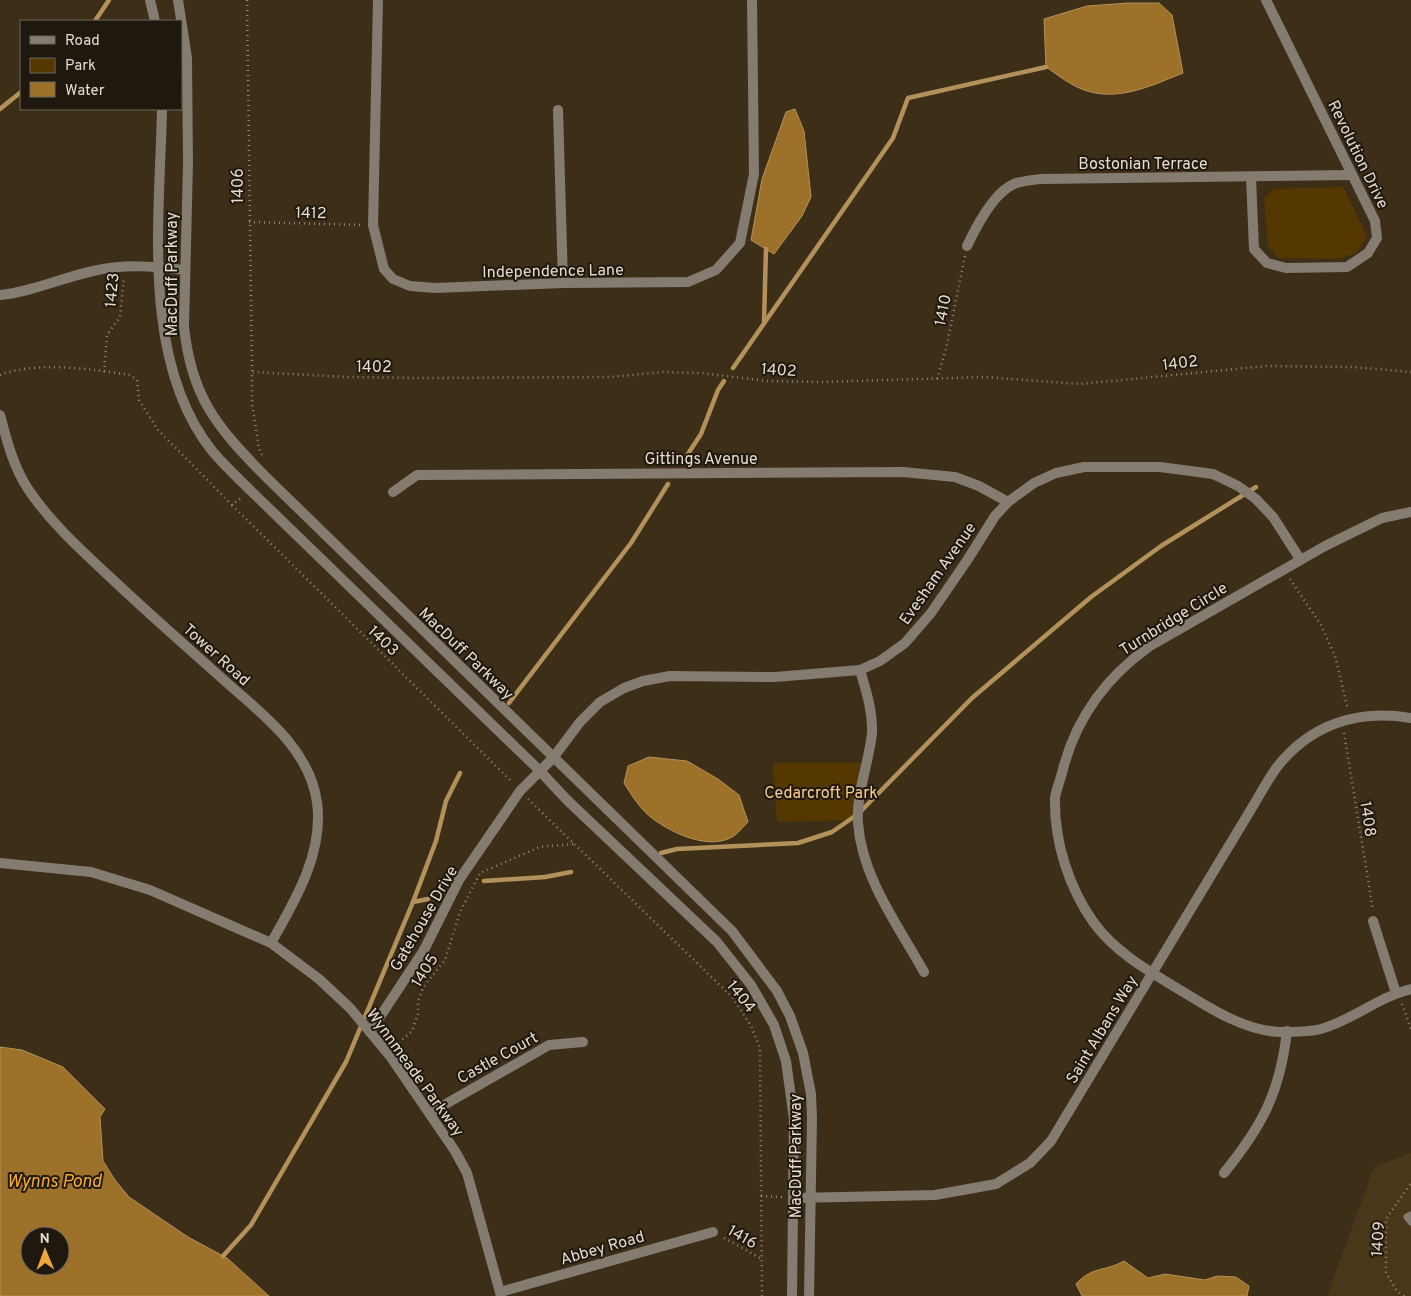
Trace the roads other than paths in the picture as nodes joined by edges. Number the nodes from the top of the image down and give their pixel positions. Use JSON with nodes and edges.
{"nodes":[{"id":1,"x":150,"y":0,"type":"edge"},
{"id":2,"x":178,"y":0,"type":"edge"},
{"id":3,"x":378,"y":0,"type":"edge"},
{"id":4,"x":752,"y":0,"type":"edge"},
{"id":5,"x":1266,"y":0,"type":"edge"},
{"id":6,"x":155,"y":20,"type":"edge"},
{"id":7,"x":181,"y":20,"type":"edge"},
{"id":8,"x":182,"y":26,"type":"edge"},
{"id":9,"x":162,"y":110,"type":"edge"},
{"id":10,"x":558,"y":110,"type":"dead end"},
{"id":11,"x":1352,"y":175,"type":"junction"},
{"id":12,"x":1251,"y":177,"type":"junction"},
{"id":13,"x":967,"y":246,"type":"road end"},
{"id":14,"x":159,"y":267,"type":"junction"},
{"id":15,"x":184,"y":270,"type":"junction"},
{"id":16,"x":564,"y":283,"type":"junction"},
{"id":17,"x":0,"y":294,"type":"edge"},
{"id":18,"x":0,"y":415,"type":"edge"},
{"id":19,"x":394,"y":492,"type":"dead end"},
{"id":20,"x":1008,"y":502,"type":"junction"},
{"id":21,"x":1411,"y":512,"type":"edge"},
{"id":22,"x":1300,"y":559,"type":"junction"},
{"id":23,"x":860,"y":670,"type":"junction"},
{"id":24,"x":1411,"y":718,"type":"edge"},
{"id":25,"x":553,"y":758,"type":"junction"},
{"id":26,"x":540,"y":771,"type":"junction"},
{"id":27,"x":0,"y":863,"type":"edge"},
{"id":28,"x":1373,"y":921,"type":"road end"},
{"id":29,"x":271,"y":943,"type":"junction"},
{"id":30,"x":924,"y":972,"type":"dead end"},
{"id":31,"x":1152,"y":973,"type":"junction"},
{"id":32,"x":1411,"y":989,"type":"edge"},
{"id":33,"x":1396,"y":993,"type":"junction"},
{"id":34,"x":1287,"y":1031,"type":"junction"},
{"id":35,"x":370,"y":1032,"type":"junction"},
{"id":36,"x":583,"y":1042,"type":"dead end"},
{"id":37,"x":430,"y":1113,"type":"junction"},
{"id":38,"x":1224,"y":1173,"type":"dead end"},
{"id":39,"x":794,"y":1198,"type":"junction"},
{"id":40,"x":810,"y":1198,"type":"junction"},
{"id":41,"x":1411,"y":1215,"type":"edge"},
{"id":42,"x":1411,"y":1222,"type":"edge"},
{"id":43,"x":713,"y":1232,"type":"road end"},
{"id":44,"x":500,"y":1294,"type":"edge"},
{"id":45,"x":792,"y":1296,"type":"edge"},
{"id":46,"x":809,"y":1296,"type":"edge"}],
"edges":[{"from":1,"to":6,"type":"street"},
{"from":2,"to":7,"type":"street","name":"MacDuff Parkway"},
{"from":3,"to":16,"type":"street","name":"Independence Lane"},
{"from":4,"to":16,"type":"street","name":"Independence Lane"},
{"from":5,"to":11,"type":"street","name":"Revolution Drive"},
{"from":8,"to":15,"type":"street","name":"MacDuff Parkway"},
{"from":9,"to":14,"type":"street","name":"MacDuff Parkway"},
{"from":10,"to":16,"type":"street"},
{"from":11,"to":12,"type":"street","name":"Bostonian Terrace"},
{"from":11,"to":12,"type":"street","name":"Revolution Drive"},
{"from":12,"to":13,"type":"street","name":"Bostonian Terrace"},
{"from":14,"to":15,"type":"street"},
{"from":14,"to":17,"type":"street"},
{"from":14,"to":26,"type":"street","name":"MacDuff Parkway"},
{"from":15,"to":25,"type":"street","name":"MacDuff Parkway"},
{"from":18,"to":29,"type":"street","name":"Tower Road"},
{"from":19,"to":20,"type":"street","name":"Gittings Avenue"},
{"from":20,"to":22,"type":"street","name":"Evesham Avenue"},
{"from":20,"to":23,"type":"street","name":"Evesham Avenue"},
{"from":21,"to":22,"type":"street","name":"Turnbridge Circle"},
{"from":22,"to":31,"type":"street","name":"Turnbridge Circle"},
{"from":23,"to":25,"type":"street","name":"Evesham Avenue"},
{"from":23,"to":30,"type":"street"},
{"from":24,"to":31,"type":"street","name":"Saint Albans Way"},
{"from":25,"to":26,"type":"street","name":"Evesham Avenue"},
{"from":25,"to":40,"type":"street","name":"MacDuff Parkway"},
{"from":26,"to":35,"type":"street","name":"Gatehouse Drive"},
{"from":26,"to":39,"type":"street","name":"MacDuff Parkway"},
{"from":27,"to":29,"type":"street","name":"Wynnmeade Parkway"},
{"from":28,"to":33,"type":"street"},
{"from":29,"to":35,"type":"street","name":"Wynnmeade Parkway"},
{"from":31,"to":34,"type":"street","name":"Turnbridge Circle"},
{"from":31,"to":40,"type":"street","name":"Saint Albans Way"},
{"from":32,"to":33,"type":"street","name":"Turnbridge Circle"},
{"from":33,"to":34,"type":"street","name":"Turnbridge Circle"},
{"from":34,"to":38,"type":"street"},
{"from":35,"to":37,"type":"street","name":"Wynnmeade Parkway"},
{"from":36,"to":37,"type":"street","name":"Castle Court"},
{"from":37,"to":44,"type":"street","name":"Wynnmeade Parkway"},
{"from":39,"to":40,"type":"street","name":"Saint Albans Way"},
{"from":39,"to":45,"type":"street","name":"MacDuff Parkway"},
{"from":40,"to":46,"type":"street","name":"MacDuff Parkway"},
{"from":41,"to":42,"type":"lane"},
{"from":43,"to":44,"type":"street","name":"Abbey Road"}]}
